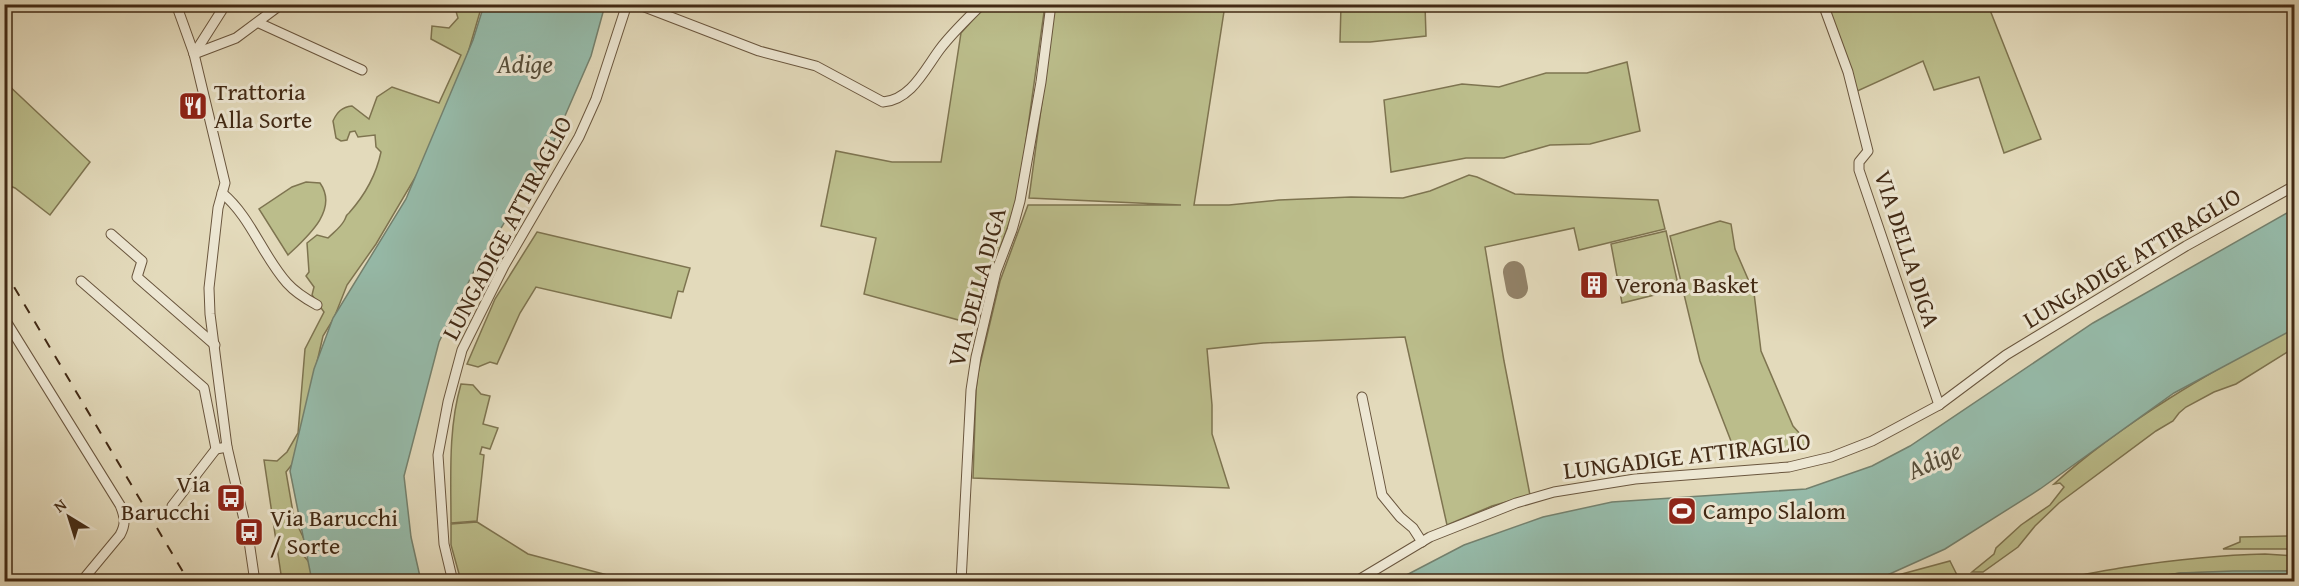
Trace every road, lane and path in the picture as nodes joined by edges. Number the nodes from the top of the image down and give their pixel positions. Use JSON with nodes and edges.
{"nodes":[{"id":1,"x":176,"y":4,"type":"edge"},
{"id":2,"x":627,"y":4,"type":"edge"},
{"id":3,"x":637,"y":4,"type":"edge"},
{"id":4,"x":982,"y":4,"type":"edge"},
{"id":5,"x":1051,"y":4,"type":"edge"},
{"id":6,"x":1823,"y":4,"type":"edge"},
{"id":7,"x":279,"y":6,"type":"edge"},
{"id":8,"x":222,"y":10,"type":"dead end"},
{"id":9,"x":259,"y":23,"type":"junction"},
{"id":10,"x":194,"y":54,"type":"junction"},
{"id":11,"x":362,"y":70,"type":"dead end"},
{"id":12,"x":2295,"y":186,"type":"edge"},
{"id":13,"x":222,"y":193,"type":"junction"},
{"id":14,"x":111,"y":234,"type":"dead end"},
{"id":15,"x":81,"y":281,"type":"dead end"},
{"id":16,"x":317,"y":305,"type":"dead end"},
{"id":17,"x":4,"y":318,"type":"edge"},
{"id":18,"x":215,"y":345,"type":"junction"},
{"id":19,"x":1362,"y":397,"type":"dead end"},
{"id":20,"x":1939,"y":405,"type":"junction"},
{"id":21,"x":226,"y":447,"type":"junction"},
{"id":22,"x":216,"y":449,"type":"junction"},
{"id":23,"x":172,"y":506,"type":"dead end"},
{"id":24,"x":1422,"y":542,"type":"junction"},
{"id":25,"x":81,"y":582,"type":"edge"},
{"id":26,"x":255,"y":582,"type":"edge"},
{"id":27,"x":453,"y":582,"type":"edge"},
{"id":28,"x":961,"y":582,"type":"edge"},
{"id":29,"x":1355,"y":582,"type":"edge"}],
"edges":[{"from":1,"to":10,"type":"street"},
{"from":2,"to":27,"type":"street","name":"LUNGADIGE ATTIRAGLIO"},
{"from":3,"to":4,"type":"street"},
{"from":5,"to":28,"type":"street","name":"VIA DELLA DIGA"},
{"from":6,"to":20,"type":"street","name":"VIA DELLA DIGA"},
{"from":7,"to":9,"type":"street"},
{"from":8,"to":10,"type":"street"},
{"from":9,"to":10,"type":"street"},
{"from":9,"to":11,"type":"street"},
{"from":10,"to":13,"type":"street"},
{"from":12,"to":20,"type":"street","name":"LUNGADIGE ATTIRAGLIO"},
{"from":13,"to":16,"type":"street"},
{"from":13,"to":18,"type":"street"},
{"from":14,"to":18,"type":"street"},
{"from":15,"to":22,"type":"street"},
{"from":17,"to":25,"type":"street"},
{"from":18,"to":21,"type":"street"},
{"from":19,"to":24,"type":"street"},
{"from":20,"to":24,"type":"street","name":"LUNGADIGE ATTIRAGLIO"},
{"from":21,"to":22,"type":"street"},
{"from":21,"to":26,"type":"street"},
{"from":22,"to":23,"type":"street"},
{"from":24,"to":29,"type":"street","name":"LUNGADIGE ATTIRAGLIO"}]}
